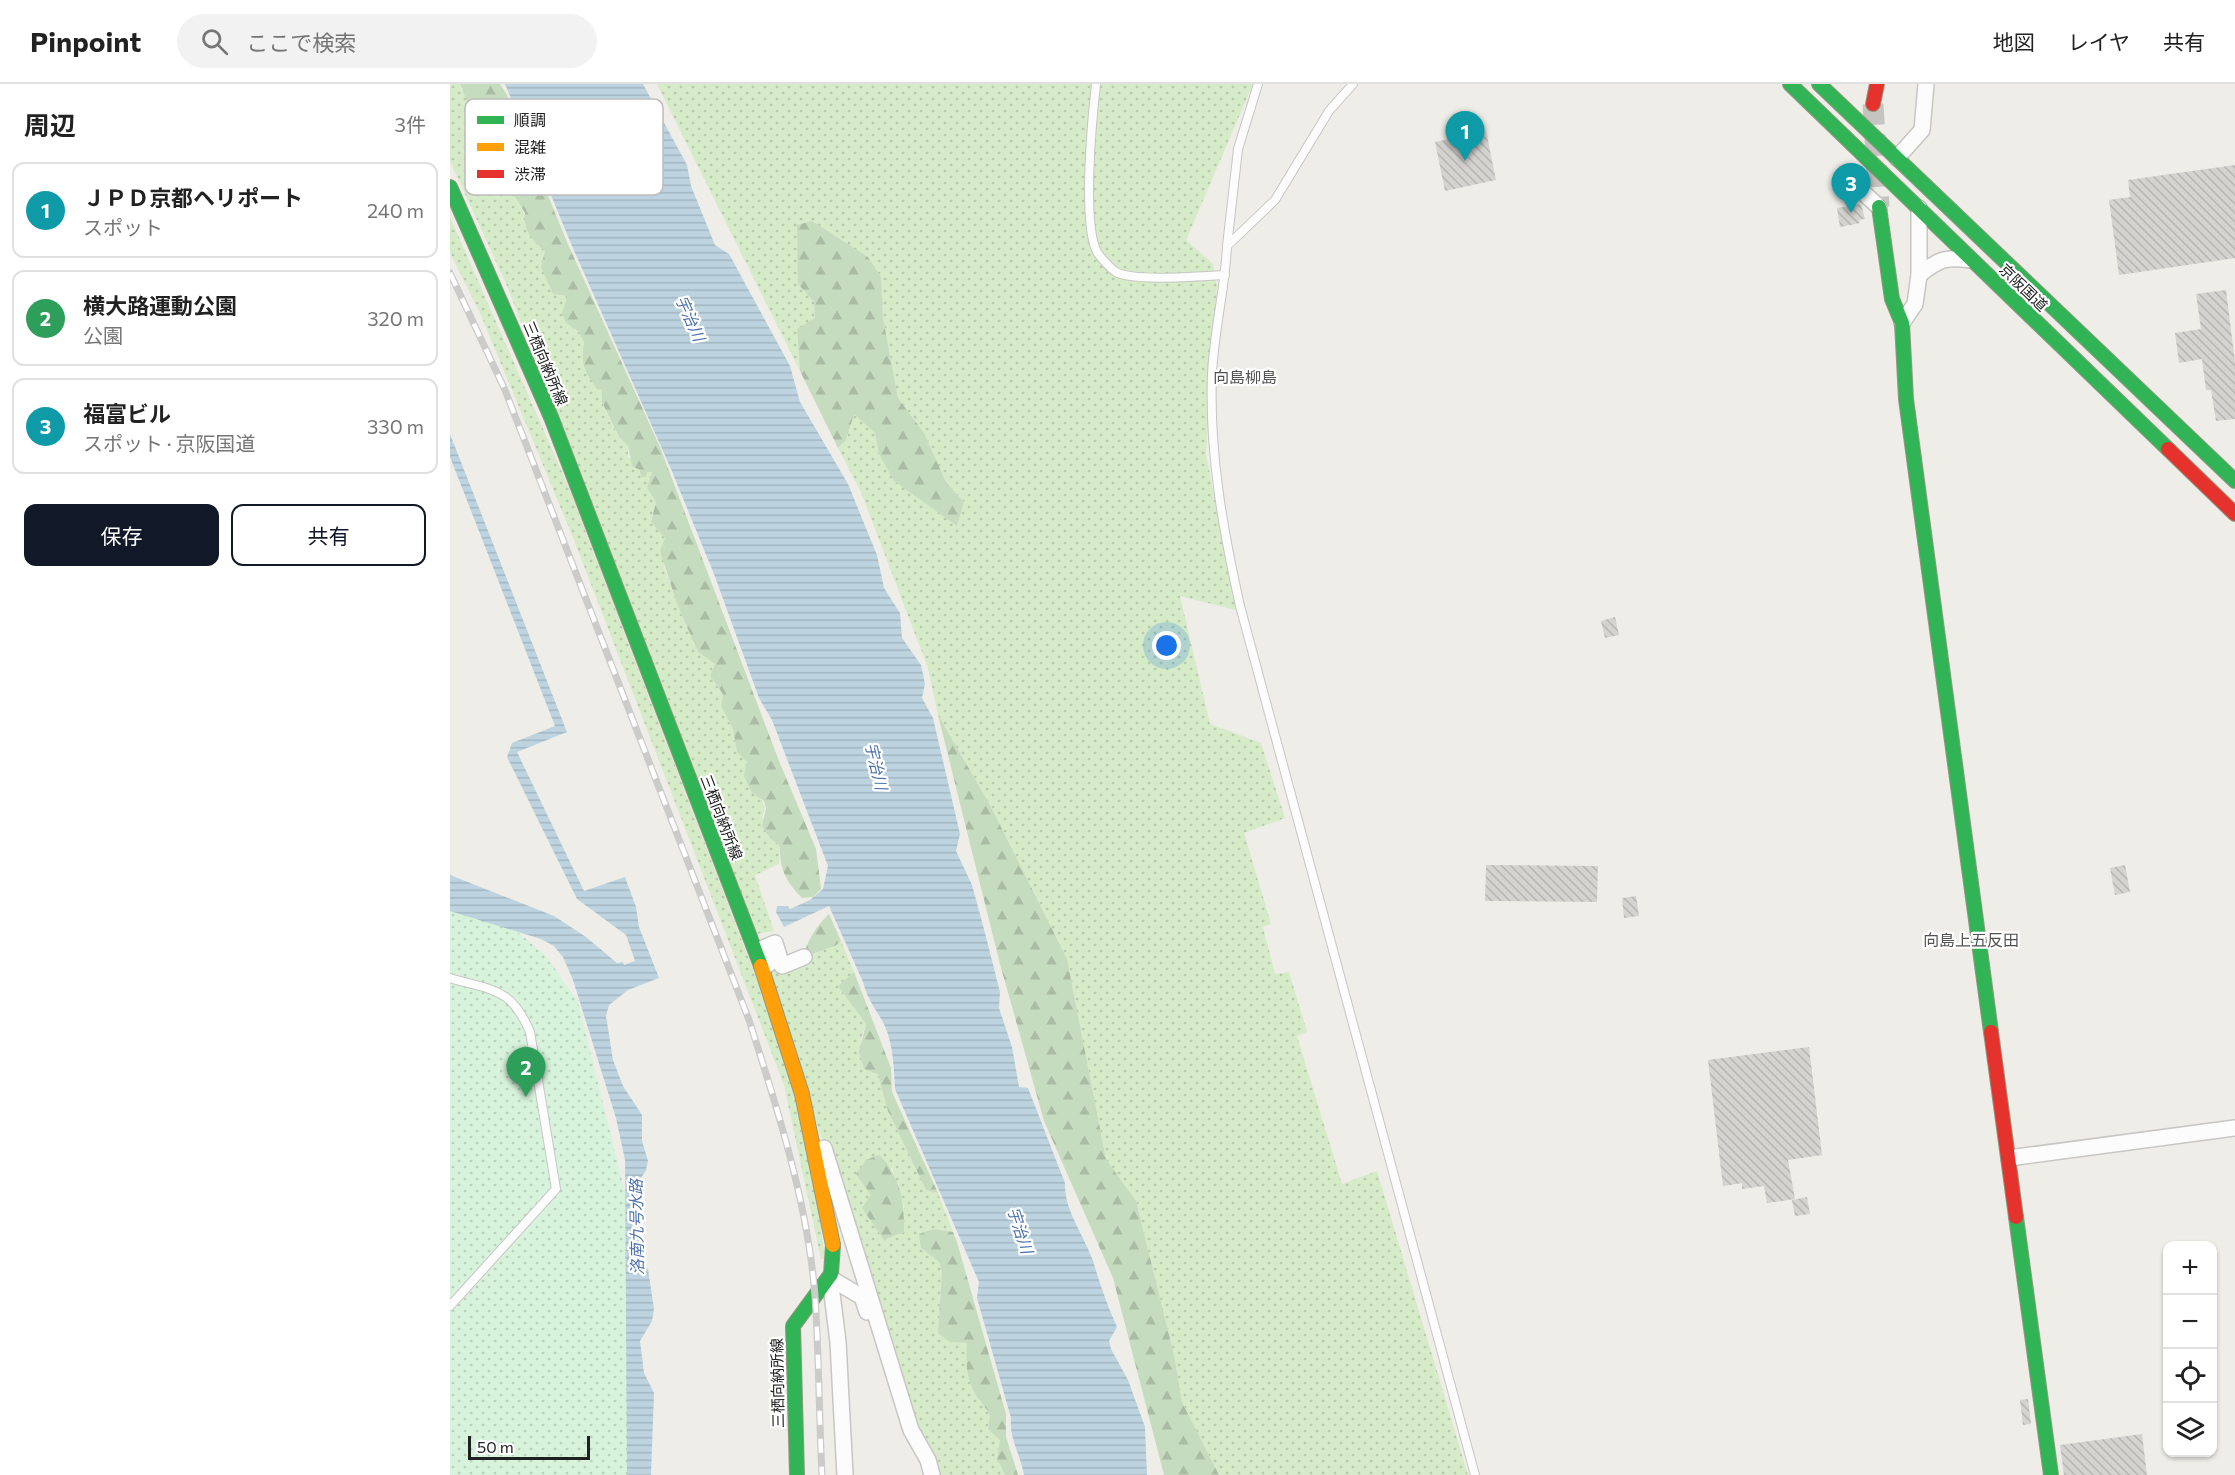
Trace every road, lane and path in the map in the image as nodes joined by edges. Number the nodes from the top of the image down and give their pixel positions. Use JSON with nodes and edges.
{"nodes":[{"id":1,"x":1096,"y":84,"type":"edge"},
{"id":2,"x":1258,"y":84,"type":"edge"},
{"id":3,"x":1353,"y":84,"type":"edge"},
{"id":4,"x":1790,"y":84,"type":"edge"},
{"id":5,"x":1819,"y":84,"type":"edge"},
{"id":6,"x":1877,"y":84,"type":"edge"},
{"id":7,"x":1926,"y":84,"type":"edge"},
{"id":8,"x":1873,"y":104,"type":"tunnel mouth"},
{"id":9,"x":1897,"y":158,"type":"junction"},
{"id":10,"x":1842,"y":184,"type":"dead end"},
{"id":11,"x":450,"y":187,"type":"edge"},
{"id":12,"x":1879,"y":207,"type":"joint"},
{"id":13,"x":1919,"y":208,"type":"junction"},
{"id":14,"x":1227,"y":246,"type":"junction"},
{"id":15,"x":1972,"y":261,"type":"junction"},
{"id":16,"x":1225,"y":275,"type":"junction"},
{"id":17,"x":1919,"y":275,"type":"junction"},
{"id":18,"x":1902,"y":322,"type":"junction"},
{"id":19,"x":2235,"y":481,"type":"edge"},
{"id":20,"x":2235,"y":514,"type":"edge"},
{"id":21,"x":804,"y":957,"type":"dead end"},
{"id":22,"x":450,"y":978,"type":"edge"},
{"id":23,"x":2235,"y":1128,"type":"edge"},
{"id":24,"x":2009,"y":1158,"type":"junction"},
{"id":25,"x":830,"y":1278,"type":"junction"},
{"id":26,"x":866,"y":1285,"type":"junction"},
{"id":27,"x":450,"y":1306,"type":"edge"},
{"id":28,"x":797,"y":1475,"type":"edge"},
{"id":29,"x":845,"y":1475,"type":"edge"},
{"id":30,"x":922,"y":1475,"type":"edge"},
{"id":31,"x":932,"y":1475,"type":"edge"},
{"id":32,"x":1475,"y":1475,"type":"edge"},
{"id":33,"x":2051,"y":1475,"type":"edge"}],
"edges":[{"from":1,"to":16,"type":"lane"},
{"from":2,"to":14,"type":"lane"},
{"from":3,"to":14,"type":"lane"},
{"from":4,"to":13,"type":"main road","name":"京阪国道"},
{"from":5,"to":9,"type":"main road","name":"京阪国道"},
{"from":6,"to":8,"type":"main road"},
{"from":7,"to":9,"type":"street"},
{"from":9,"to":19,"type":"main road","name":"京阪国道"},
{"from":10,"to":12,"type":"street"},
{"from":11,"to":25,"type":"main road","name":"三栖向納所線"},
{"from":12,"to":18,"type":"main road"},
{"from":13,"to":15,"type":"main road","name":"京阪国道"},
{"from":13,"to":17,"type":"street"},
{"from":14,"to":16,"type":"lane"},
{"from":15,"to":17,"type":"street"},
{"from":15,"to":20,"type":"main road","name":"京阪国道"},
{"from":16,"to":32,"type":"lane"},
{"from":17,"to":18,"type":"street"},
{"from":18,"to":24,"type":"main road"},
{"from":21,"to":26,"type":"street"},
{"from":22,"to":27,"type":"lane"},
{"from":23,"to":24,"type":"street"},
{"from":24,"to":33,"type":"main road"},
{"from":25,"to":26,"type":"street"},
{"from":25,"to":28,"type":"main road","name":"三栖向納所線"},
{"from":25,"to":29,"type":"street"},
{"from":25,"to":30,"type":"street"},
{"from":26,"to":31,"type":"street"}]}
